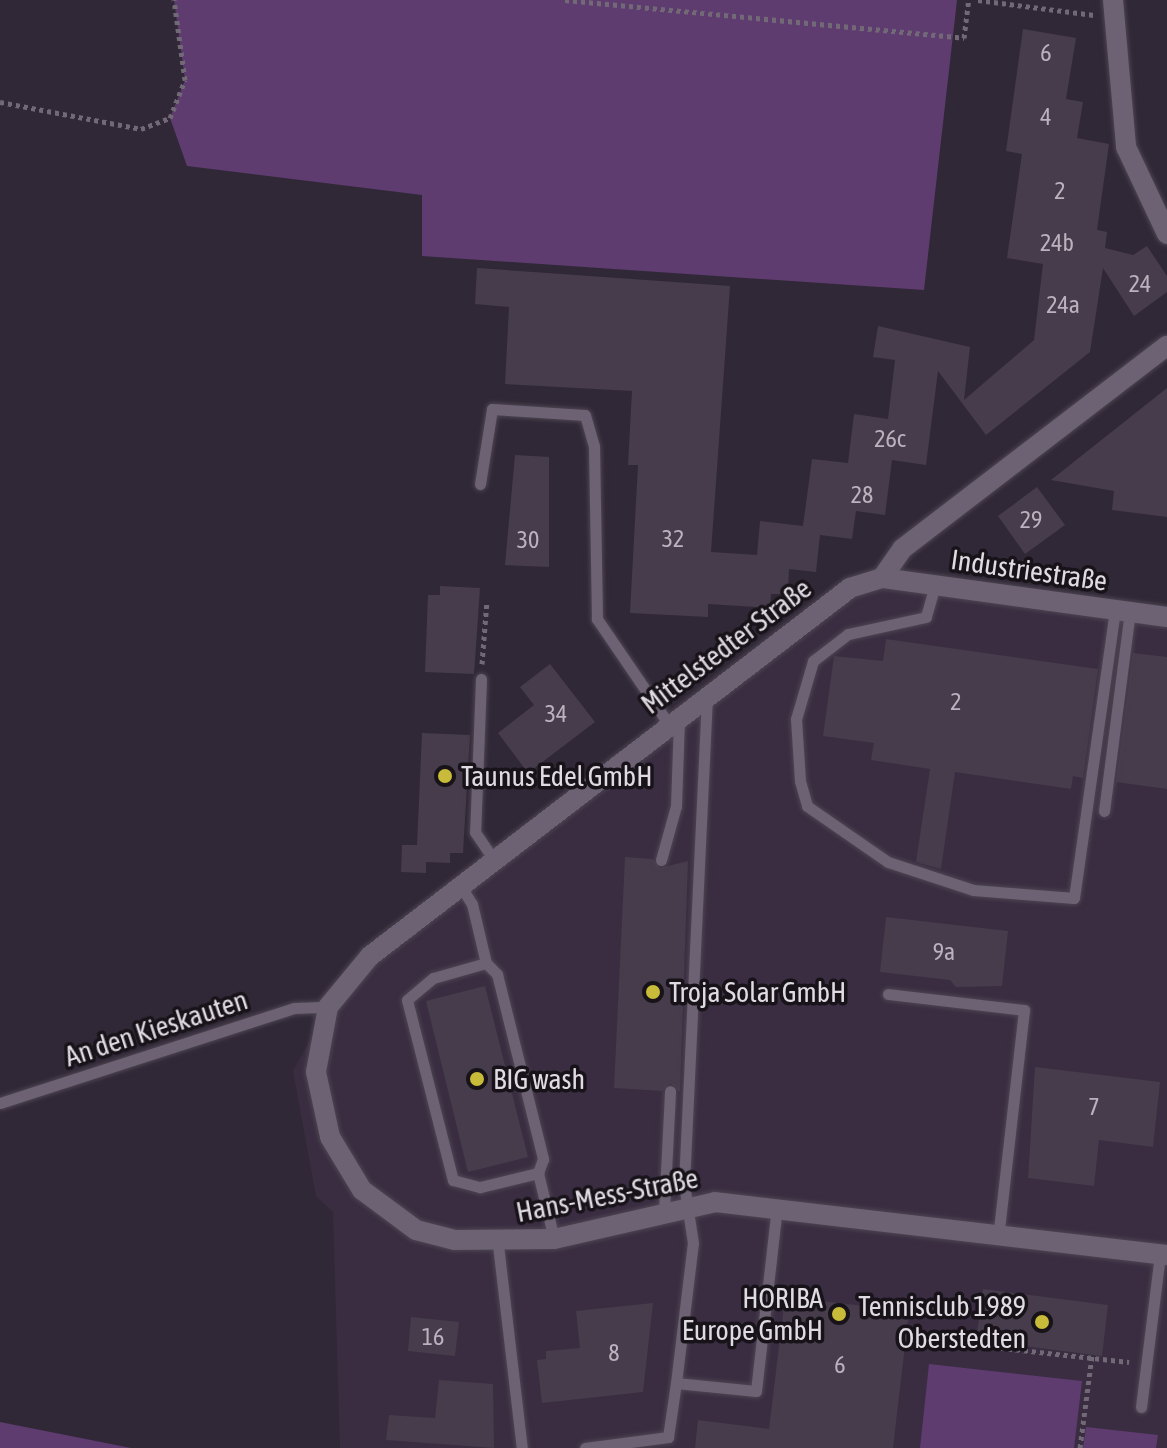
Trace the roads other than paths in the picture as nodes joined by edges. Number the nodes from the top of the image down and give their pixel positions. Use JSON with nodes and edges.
{"nodes":[{"id":1,"x":1112,"y":9,"type":"edge"},
{"id":2,"x":1167,"y":234,"type":"edge"},
{"id":3,"x":1167,"y":346,"type":"edge"},
{"id":4,"x":480,"y":484,"type":"dead end"},
{"id":5,"x":882,"y":578,"type":"junction"},
{"id":6,"x":935,"y":585,"type":"junction"},
{"id":7,"x":1122,"y":611,"type":"junction"},
{"id":8,"x":1167,"y":617,"type":"edge"},
{"id":9,"x":481,"y":679,"type":"road end"},
{"id":10,"x":707,"y":693,"type":"junction"},
{"id":11,"x":674,"y":718,"type":"junction"},
{"id":12,"x":1104,"y":811,"type":"dead end"},
{"id":13,"x":493,"y":859,"type":"junction"},
{"id":14,"x":661,"y":860,"type":"dead end"},
{"id":15,"x":460,"y":885,"type":"junction"},
{"id":16,"x":486,"y":963,"type":"junction"},
{"id":17,"x":888,"y":994,"type":"dead end"},
{"id":18,"x":328,"y":1007,"type":"junction"},
{"id":19,"x":670,"y":1091,"type":"dead end"},
{"id":20,"x":0,"y":1103,"type":"edge"},
{"id":21,"x":538,"y":1173,"type":"junction"},
{"id":22,"x":692,"y":1204,"type":"junction"},
{"id":23,"x":777,"y":1207,"type":"junction"},
{"id":24,"x":664,"y":1211,"type":"junction"},
{"id":25,"x":998,"y":1237,"type":"junction"},
{"id":26,"x":554,"y":1239,"type":"junction"},
{"id":27,"x":498,"y":1245,"type":"junction"},
{"id":28,"x":1163,"y":1255,"type":"edge"},
{"id":29,"x":676,"y":1383,"type":"junction"},
{"id":30,"x":1141,"y":1407,"type":"dead end"},
{"id":31,"x":522,"y":1448,"type":"edge"},
{"id":32,"x":585,"y":1448,"type":"edge"}],
"edges":[{"from":1,"to":2,"type":"street"},
{"from":3,"to":5,"type":"street"},
{"from":4,"to":11,"type":"lane"},
{"from":5,"to":6,"type":"street","name":"Industriestraße"},
{"from":5,"to":10,"type":"street","name":"Mittelstedter Straße"},
{"from":6,"to":7,"type":"street","name":"Industriestraße"},
{"from":6,"to":7,"type":"lane"},
{"from":7,"to":8,"type":"street","name":"Industriestraße"},
{"from":7,"to":12,"type":"lane"},
{"from":9,"to":13,"type":"lane"},
{"from":10,"to":11,"type":"street","name":"Mittelstedter Straße"},
{"from":10,"to":22,"type":"lane"},
{"from":11,"to":13,"type":"street","name":"Mittelstedter Straße"},
{"from":11,"to":14,"type":"lane"},
{"from":13,"to":15,"type":"street","name":"Mittelstedter Straße"},
{"from":15,"to":16,"type":"lane"},
{"from":15,"to":18,"type":"street","name":"Mittelstedter Straße"},
{"from":16,"to":21,"type":"lane"},
{"from":16,"to":21,"type":"lane"},
{"from":17,"to":25,"type":"lane"},
{"from":18,"to":20,"type":"lane","name":"An den Kieskauten"},
{"from":18,"to":27,"type":"street","name":"Hans-Mess-Straße"},
{"from":19,"to":24,"type":"lane"},
{"from":21,"to":26,"type":"lane"},
{"from":22,"to":23,"type":"street","name":"Hans-Mess-Straße"},
{"from":22,"to":24,"type":"street","name":"Hans-Mess-Straße"},
{"from":22,"to":29,"type":"lane"},
{"from":23,"to":25,"type":"street","name":"Hans-Mess-Straße"},
{"from":23,"to":29,"type":"lane"},
{"from":24,"to":26,"type":"street","name":"Hans-Mess-Straße"},
{"from":25,"to":28,"type":"street","name":"Hans-Mess-Straße"},
{"from":26,"to":27,"type":"street","name":"Hans-Mess-Straße"},
{"from":27,"to":31,"type":"lane"},
{"from":28,"to":30,"type":"lane"},
{"from":29,"to":32,"type":"lane"}]}
